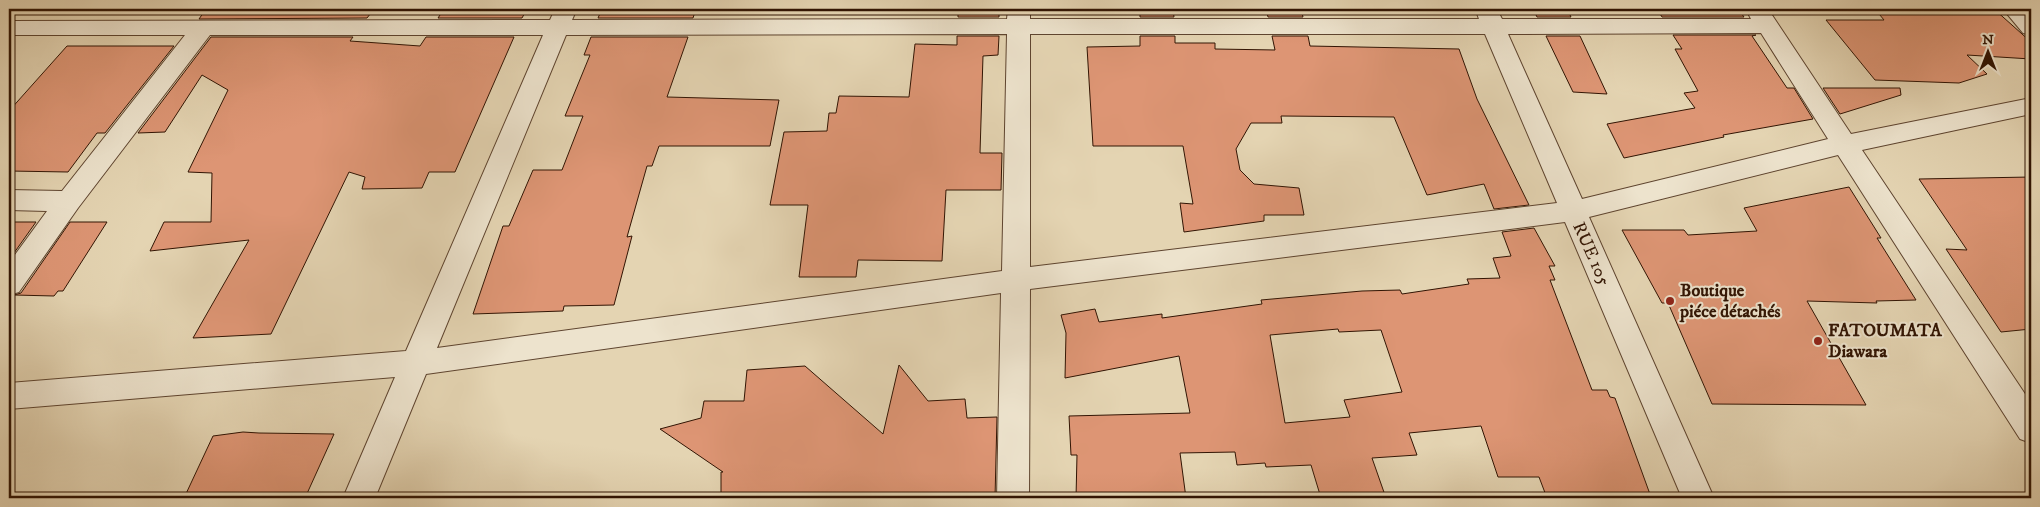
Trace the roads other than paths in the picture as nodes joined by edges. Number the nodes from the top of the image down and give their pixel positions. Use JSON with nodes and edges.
{"nodes":[{"id":1,"x":2014,"y":9,"type":"edge"},
{"id":2,"x":1490,"y":17,"type":"edge"},
{"id":3,"x":1762,"y":17,"type":"edge"},
{"id":4,"x":562,"y":18,"type":"edge"},
{"id":5,"x":1019,"y":18,"type":"edge"},
{"id":6,"x":9,"y":28,"type":"edge"},
{"id":7,"x":203,"y":28,"type":"junction"},
{"id":8,"x":2031,"y":28,"type":"edge"},
{"id":9,"x":2031,"y":106,"type":"edge"},
{"id":10,"x":1845,"y":144,"type":"junction"},
{"id":11,"x":9,"y":200,"type":"edge"},
{"id":12,"x":69,"y":201,"type":"junction"},
{"id":13,"x":1572,"y":211,"type":"junction"},
{"id":14,"x":1016,"y":280,"type":"junction"},
{"id":15,"x":9,"y":284,"type":"edge"},
{"id":16,"x":416,"y":363,"type":"junction"},
{"id":17,"x":9,"y":396,"type":"edge"},
{"id":18,"x":2031,"y":429,"type":"edge"},
{"id":19,"x":359,"y":498,"type":"edge"},
{"id":20,"x":1013,"y":498,"type":"edge"},
{"id":21,"x":1698,"y":498,"type":"edge"}],
"edges":[{"from":1,"to":8,"type":"street"},
{"from":2,"to":3,"type":"street"},
{"from":2,"to":5,"type":"street"},
{"from":2,"to":13,"type":"street","name":"RUE 105"},
{"from":3,"to":10,"type":"street"},
{"from":4,"to":5,"type":"street"},
{"from":4,"to":7,"type":"street"},
{"from":4,"to":16,"type":"street"},
{"from":5,"to":14,"type":"street"},
{"from":6,"to":7,"type":"street"},
{"from":7,"to":12,"type":"street"},
{"from":9,"to":10,"type":"street"},
{"from":10,"to":13,"type":"street"},
{"from":10,"to":18,"type":"street"},
{"from":11,"to":12,"type":"street"},
{"from":12,"to":15,"type":"street"},
{"from":13,"to":14,"type":"street"},
{"from":13,"to":21,"type":"street","name":"RUE 105"},
{"from":14,"to":16,"type":"street"},
{"from":14,"to":20,"type":"street"},
{"from":16,"to":17,"type":"street"},
{"from":16,"to":19,"type":"street"}]}
